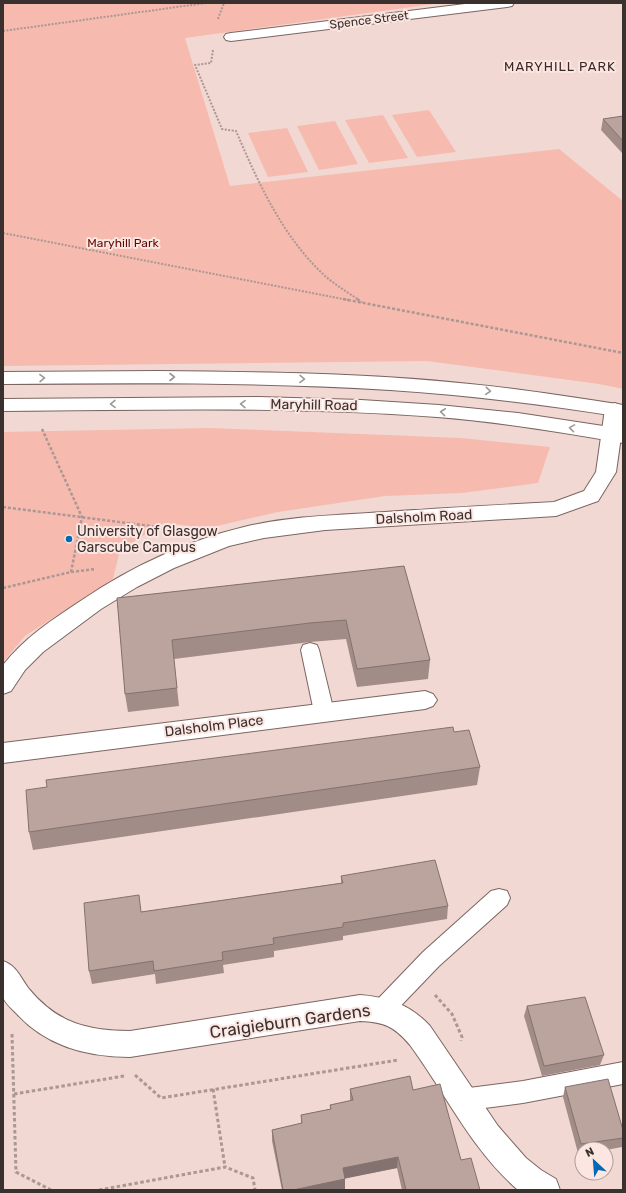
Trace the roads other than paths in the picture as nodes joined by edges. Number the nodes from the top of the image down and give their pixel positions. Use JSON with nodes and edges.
{"nodes":[{"id":1,"x":507,"y":3,"type":"edge"},
{"id":2,"x":231,"y":37,"type":"dead end"},
{"id":3,"x":3,"y":378,"type":"edge"},
{"id":4,"x":3,"y":405,"type":"edge"},
{"id":5,"x":619,"y":410,"type":"edge"},
{"id":6,"x":617,"y":435,"type":"edge"},
{"id":7,"x":310,"y":650,"type":"dead end"},
{"id":8,"x":3,"y":685,"type":"edge"},
{"id":9,"x":425,"y":700,"type":"dead end"},
{"id":10,"x":324,"y":712,"type":"junction"},
{"id":11,"x":3,"y":753,"type":"edge"},
{"id":12,"x":499,"y":898,"type":"dead end"},
{"id":13,"x":3,"y":973,"type":"edge"},
{"id":14,"x":383,"y":1009,"type":"junction"},
{"id":15,"x":623,"y":1073,"type":"edge"},
{"id":16,"x":461,"y":1100,"type":"junction"},
{"id":17,"x":539,"y":1189,"type":"edge"}],
"edges":[{"from":1,"to":2,"type":"street","name":"Spence Street"},
{"from":3,"to":5,"type":"street","name":"Maryhill Road","one_way":true},
{"from":6,"to":4,"type":"street","name":"Maryhill Road","one_way":true},
{"from":5,"to":6,"type":"street","name":"Dalsholm Road"},
{"from":6,"to":8,"type":"street","name":"Dalsholm Road"},
{"from":7,"to":10,"type":"lane"},
{"from":9,"to":10,"type":"street","name":"Dalsholm Place"},
{"from":10,"to":11,"type":"street","name":"Dalsholm Place"},
{"from":12,"to":14,"type":"lane"},
{"from":13,"to":14,"type":"street","name":"Craigieburn Gardens"},
{"from":14,"to":16,"type":"street","name":"Craigieburn Gardens"},
{"from":15,"to":16,"type":"lane"},
{"from":16,"to":17,"type":"street","name":"Craigieburn Gardens"}]}
